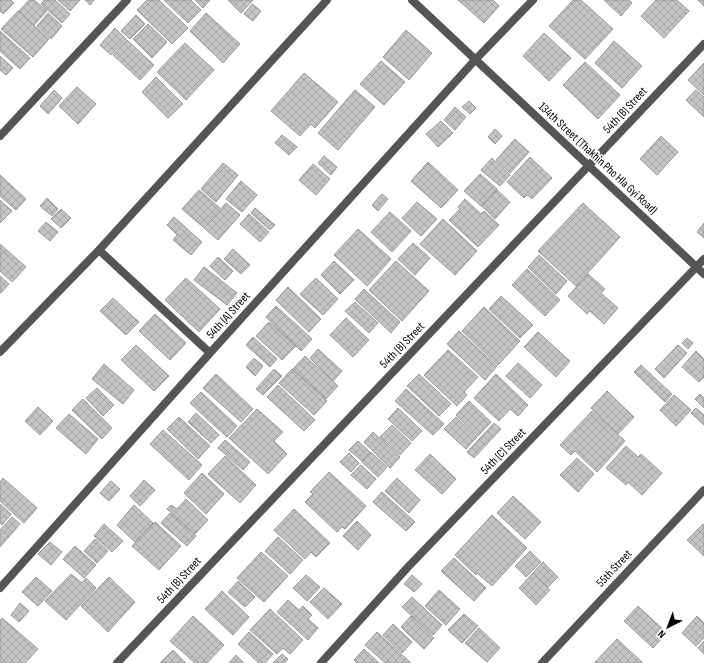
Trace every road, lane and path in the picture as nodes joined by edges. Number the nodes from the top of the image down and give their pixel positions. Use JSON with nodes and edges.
{"nodes":[{"id":1,"x":127,"y":0,"type":"edge"},
{"id":2,"x":327,"y":0,"type":"edge"},
{"id":3,"x":412,"y":0,"type":"edge"},
{"id":4,"x":533,"y":0,"type":"edge"},
{"id":5,"x":704,"y":44,"type":"edge"},
{"id":6,"x":475,"y":60,"type":"junction"},
{"id":7,"x":0,"y":136,"type":"edge"},
{"id":8,"x":589,"y":166,"type":"junction"},
{"id":9,"x":99,"y":250,"type":"junction"},
{"id":10,"x":704,"y":259,"type":"edge"},
{"id":11,"x":697,"y":266,"type":"junction"},
{"id":12,"x":704,"y":274,"type":"edge"},
{"id":13,"x":0,"y":352,"type":"edge"},
{"id":14,"x":210,"y":353,"type":"junction"},
{"id":15,"x":704,"y":490,"type":"edge"},
{"id":16,"x":0,"y":588,"type":"edge"},
{"id":17,"x":118,"y":663,"type":"edge"},
{"id":18,"x":321,"y":663,"type":"edge"},
{"id":19,"x":542,"y":663,"type":"edge"}],
"edges":[{"from":1,"to":7,"type":"street"},
{"from":2,"to":9,"type":"street"},
{"from":3,"to":6,"type":"street","name":"134th Street (Thakhin Pho Hla Gyi Road)"},
{"from":4,"to":6,"type":"street","name":"54th (A) Street"},
{"from":5,"to":8,"type":"street","name":"54th (B) Street"},
{"from":6,"to":8,"type":"street","name":"134th Street (Thakhin Pho Hla Gyi Road)"},
{"from":6,"to":14,"type":"street","name":"54th (A) Street"},
{"from":8,"to":11,"type":"street","name":"134th Street (Thakhin Pho Hla Gyi Road)"},
{"from":8,"to":17,"type":"street","name":"54th (B) Street"},
{"from":9,"to":13,"type":"street"},
{"from":9,"to":14,"type":"street"},
{"from":10,"to":11,"type":"street","name":"54th (C) Street"},
{"from":11,"to":12,"type":"street","name":"134th Street (Thakhin Pho Hla Gyi Road)"},
{"from":11,"to":18,"type":"street","name":"54th (C) Street"},
{"from":14,"to":16,"type":"street","name":"54th (A) Street"},
{"from":15,"to":19,"type":"street","name":"55th Street"}]}
